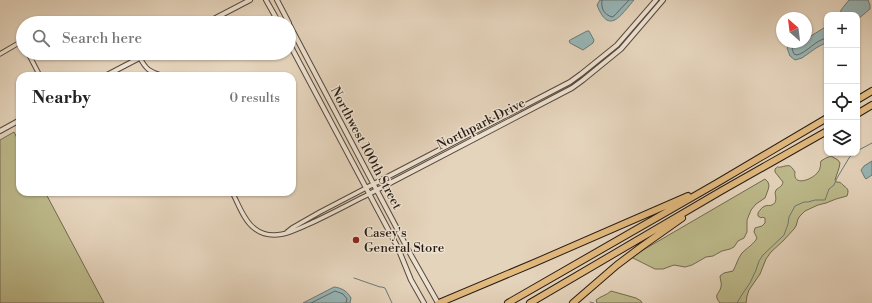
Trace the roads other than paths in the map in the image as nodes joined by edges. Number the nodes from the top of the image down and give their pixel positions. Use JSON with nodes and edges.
{"nodes":[{"id":1,"x":250,"y":0,"type":"edge"},
{"id":2,"x":266,"y":0,"type":"edge"},
{"id":3,"x":277,"y":0,"type":"edge"},
{"id":4,"x":656,"y":0,"type":"edge"},
{"id":5,"x":663,"y":0,"type":"edge"},
{"id":6,"x":219,"y":16,"type":"edge"},
{"id":7,"x":274,"y":16,"type":"edge"},
{"id":8,"x":285,"y":16,"type":"edge"},
{"id":9,"x":296,"y":36,"type":"edge"},
{"id":10,"x":16,"y":45,"type":"edge"},
{"id":11,"x":0,"y":54,"type":"edge"},
{"id":12,"x":296,"y":56,"type":"edge"},
{"id":13,"x":32,"y":60,"type":"edge"},
{"id":14,"x":136,"y":60,"type":"edge"},
{"id":15,"x":141,"y":60,"type":"edge"},
{"id":16,"x":38,"y":72,"type":"edge"},
{"id":17,"x":113,"y":72,"type":"edge"},
{"id":18,"x":153,"y":72,"type":"edge"},
{"id":19,"x":871,"y":91,"type":"edge"},
{"id":20,"x":540,"y":97,"type":"junction"},
{"id":21,"x":860,"y":98,"type":"edge"},
{"id":22,"x":543,"y":103,"type":"junction"},
{"id":23,"x":872,"y":106,"type":"edge"},
{"id":24,"x":860,"y":112,"type":"edge"},
{"id":25,"x":824,"y":120,"type":"edge"},
{"id":26,"x":16,"y":122,"type":"edge"},
{"id":27,"x":0,"y":131,"type":"edge"},
{"id":28,"x":824,"y":133,"type":"edge"},
{"id":29,"x":452,"y":143,"type":"junction"},
{"id":30,"x":455,"y":149,"type":"junction"},
{"id":31,"x":717,"y":183,"type":"junction"},
{"id":32,"x":374,"y":184,"type":"junction"},
{"id":33,"x":366,"y":188,"type":"junction"},
{"id":34,"x":377,"y":190,"type":"junction"},
{"id":35,"x":721,"y":191,"type":"junction"},
{"id":36,"x":369,"y":194,"type":"junction"},
{"id":37,"x":234,"y":196,"type":"edge"},
{"id":38,"x":286,"y":233,"type":"junction"},
{"id":39,"x":424,"y":303,"type":"edge"},
{"id":40,"x":438,"y":303,"type":"edge"},
{"id":41,"x":508,"y":303,"type":"edge"},
{"id":42,"x":530,"y":303,"type":"edge"},
{"id":43,"x":574,"y":303,"type":"edge"}],
"edges":[{"from":1,"to":6,"type":"street"},
{"from":2,"to":7,"type":"street"},
{"from":3,"to":8,"type":"street","name":"Northwest 100th Street"},
{"from":4,"to":20,"type":"street","name":"Northpark Drive"},
{"from":5,"to":22,"type":"street","name":"Northpark Drive"},
{"from":9,"to":32,"type":"street","name":"Northwest 100th Street"},
{"from":10,"to":11,"type":"street"},
{"from":12,"to":33,"type":"street","name":"Northwest 100th Street"},
{"from":13,"to":16,"type":"street"},
{"from":14,"to":17,"type":"street"},
{"from":15,"to":18,"type":"street"},
{"from":19,"to":21,"type":"highway"},
{"from":20,"to":22,"type":"street"},
{"from":20,"to":29,"type":"street","name":"Northpark Drive"},
{"from":22,"to":30,"type":"street","name":"Northpark Drive"},
{"from":23,"to":24,"type":"highway"},
{"from":25,"to":31,"type":"highway"},
{"from":26,"to":27,"type":"street"},
{"from":28,"to":35,"type":"highway"},
{"from":29,"to":30,"type":"street"},
{"from":29,"to":32,"type":"street","name":"Northpark Drive"},
{"from":30,"to":34,"type":"street","name":"Northpark Drive"},
{"from":31,"to":40,"type":"highway"},
{"from":31,"to":41,"type":"highway"},
{"from":32,"to":33,"type":"street","name":"Northpark Drive"},
{"from":32,"to":34,"type":"street","name":"Northwest 100th Street"},
{"from":33,"to":36,"type":"street","name":"Northwest 100th Street"},
{"from":33,"to":38,"type":"street","name":"Northpark Drive"},
{"from":34,"to":36,"type":"street","name":"Northpark Drive"},
{"from":34,"to":40,"type":"street","name":"Northwest 100th Street"},
{"from":35,"to":42,"type":"highway"},
{"from":35,"to":43,"type":"highway"},
{"from":36,"to":38,"type":"street","name":"Northpark Drive"},
{"from":36,"to":39,"type":"street","name":"Northwest 100th Street"},
{"from":37,"to":38,"type":"street","name":"Northpark Drive"}]}
